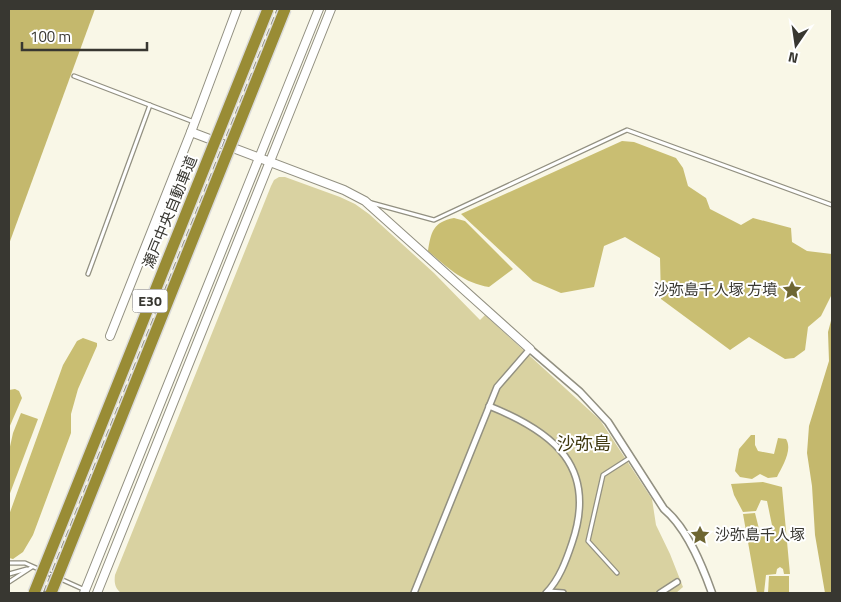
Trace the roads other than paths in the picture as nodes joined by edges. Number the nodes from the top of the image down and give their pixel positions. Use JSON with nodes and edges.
{"nodes":[{"id":1,"x":237,"y":9,"type":"edge"},
{"id":2,"x":268,"y":9,"type":"edge"},
{"id":3,"x":285,"y":9,"type":"edge"},
{"id":4,"x":319,"y":9,"type":"edge"},
{"id":5,"x":331,"y":9,"type":"edge"},
{"id":6,"x":74,"y":76,"type":"dead end"},
{"id":7,"x":150,"y":105,"type":"junction"},
{"id":8,"x":195,"y":122,"type":"junction"},
{"id":9,"x":191,"y":132,"type":"junction"},
{"id":10,"x":259,"y":158,"type":"junction"},
{"id":11,"x":269,"y":162,"type":"junction"},
{"id":12,"x":365,"y":202,"type":"junction"},
{"id":13,"x":832,"y":205,"type":"edge"},
{"id":14,"x":88,"y":274,"type":"dead end"},
{"id":15,"x":110,"y":336,"type":"dead end"},
{"id":16,"x":530,"y":349,"type":"junction"},
{"id":17,"x":489,"y":406,"type":"junction"},
{"id":18,"x":632,"y":457,"type":"junction"},
{"id":19,"x":9,"y":563,"type":"edge"},
{"id":20,"x":33,"y":567,"type":"junction"},
{"id":21,"x":617,"y":573,"type":"dead end"},
{"id":22,"x":9,"y":574,"type":"edge"},
{"id":23,"x":9,"y":582,"type":"edge"},
{"id":24,"x":677,"y":582,"type":"dead end"},
{"id":25,"x":85,"y":592,"type":"edge"},
{"id":26,"x":547,"y":592,"type":"edge"},
{"id":27,"x":34,"y":593,"type":"edge"},
{"id":28,"x":52,"y":593,"type":"edge"},
{"id":29,"x":95,"y":593,"type":"edge"},
{"id":30,"x":414,"y":593,"type":"edge"},
{"id":31,"x":563,"y":593,"type":"edge"},
{"id":32,"x":660,"y":593,"type":"edge"},
{"id":33,"x":712,"y":593,"type":"edge"}],
"edges":[{"from":1,"to":8,"type":"street"},
{"from":2,"to":27,"type":"highway","name":"瀬戸中央自動車道","number":"E30","bridge":true},
{"from":3,"to":28,"type":"highway","name":"瀬戸中央自動車道","number":"E30","bridge":true},
{"from":4,"to":10,"type":"street"},
{"from":5,"to":11,"type":"street"},
{"from":6,"to":7,"type":"lane"},
{"from":7,"to":8,"type":"lane"},
{"from":7,"to":14,"type":"lane"},
{"from":8,"to":9,"type":"street"},
{"from":9,"to":10,"type":"street"},
{"from":9,"to":15,"type":"street"},
{"from":10,"to":11,"type":"street"},
{"from":10,"to":25,"type":"street"},
{"from":11,"to":12,"type":"street"},
{"from":11,"to":29,"type":"street"},
{"from":12,"to":13,"type":"lane"},
{"from":12,"to":16,"type":"street"},
{"from":16,"to":17,"type":"street"},
{"from":16,"to":18,"type":"street"},
{"from":17,"to":26,"type":"street"},
{"from":17,"to":30,"type":"street"},
{"from":18,"to":21,"type":"lane"},
{"from":18,"to":33,"type":"street"},
{"from":19,"to":20,"type":"lane"},
{"from":20,"to":22,"type":"lane"},
{"from":20,"to":23,"type":"lane"},
{"from":20,"to":25,"type":"lane"},
{"from":24,"to":32,"type":"street"},
{"from":25,"to":29,"type":"street"},
{"from":26,"to":31,"type":"street"}]}
